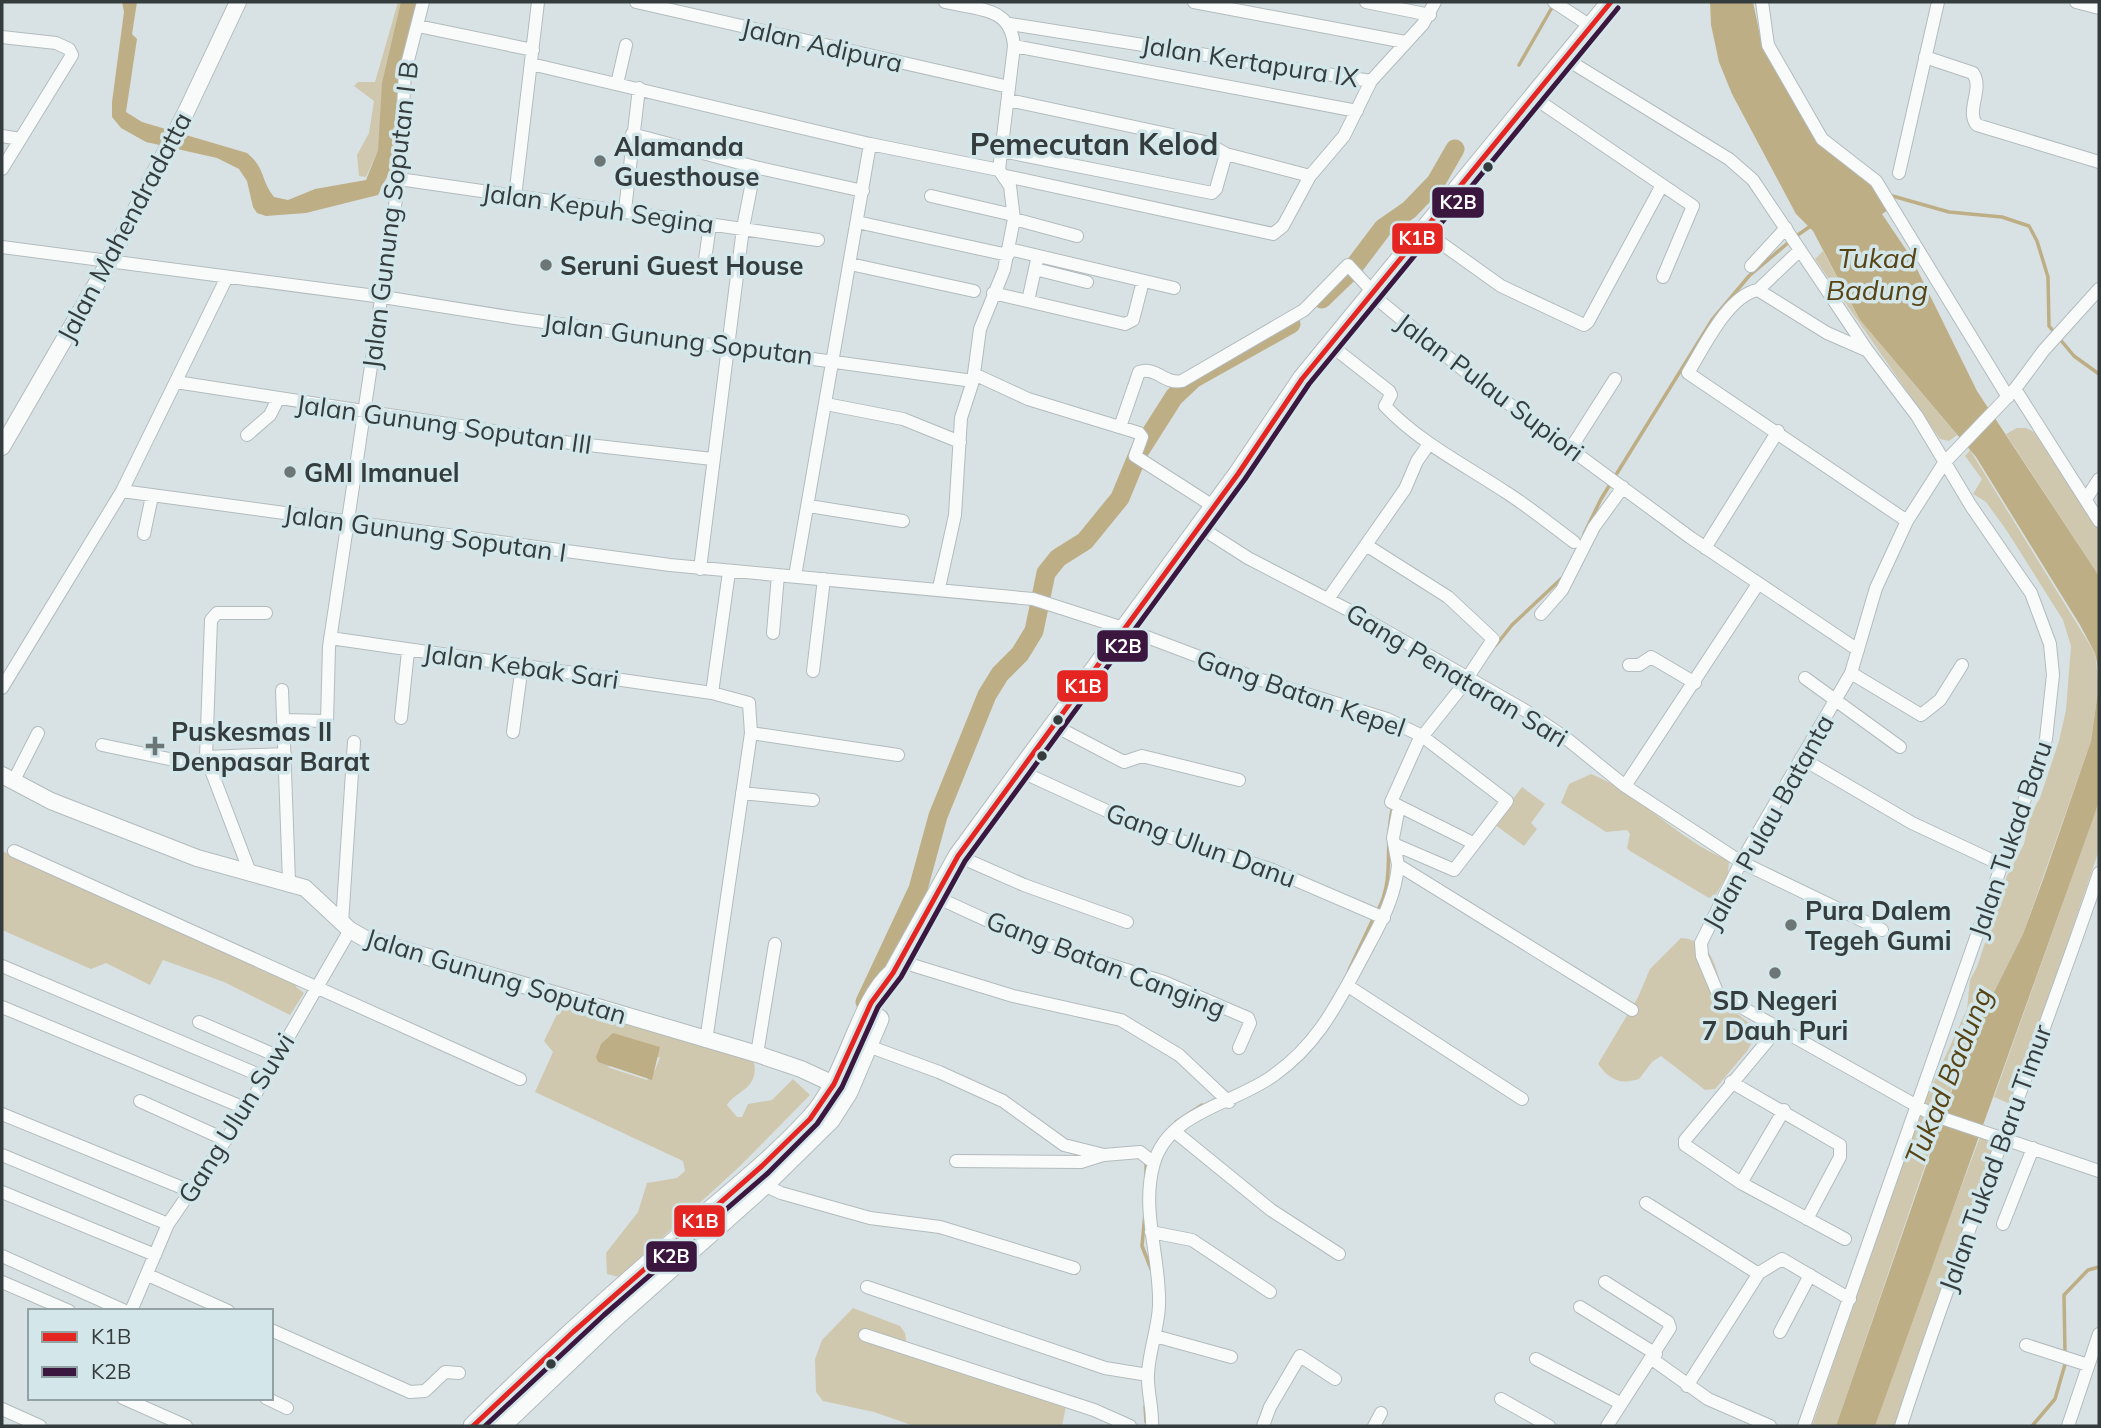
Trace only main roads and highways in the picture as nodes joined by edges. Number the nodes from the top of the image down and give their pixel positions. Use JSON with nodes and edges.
{"nodes":[{"id":1,"x":238,"y":2,"type":"edge"},
{"id":2,"x":1611,"y":2,"type":"edge"},
{"id":3,"x":2,"y":447,"type":"edge"},
{"id":4,"x":8,"y":779,"type":"edge"},
{"id":5,"x":896,"y":967,"type":"junction"},
{"id":6,"x":841,"y":1088,"type":"junction"},
{"id":7,"x":473,"y":1426,"type":"edge"},
{"id":8,"x":501,"y":1426,"type":"edge"}],
"edges":[{"from":1,"to":3,"type":"main road","name":"Jalan Mahendradatta"},
{"from":2,"to":5,"type":"highway"},
{"from":4,"to":6,"type":"main road","name":"Jalan Gunung Soputan"},
{"from":5,"to":6,"type":"highway"},
{"from":5,"to":6,"type":"highway"},
{"from":6,"to":7,"type":"highway"},
{"from":6,"to":8,"type":"highway"}]}
